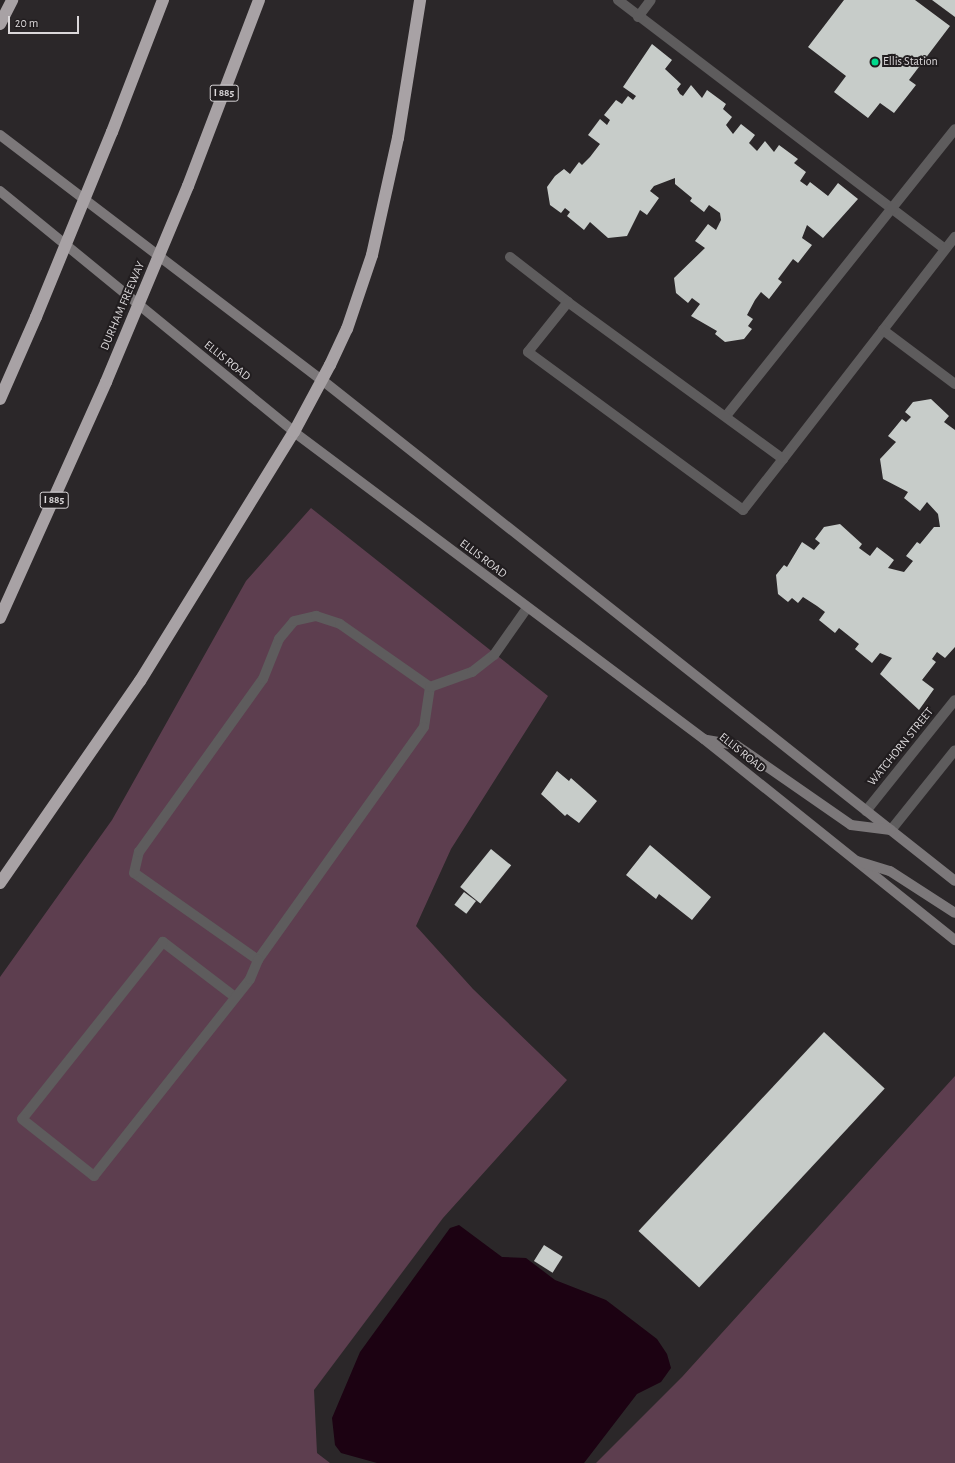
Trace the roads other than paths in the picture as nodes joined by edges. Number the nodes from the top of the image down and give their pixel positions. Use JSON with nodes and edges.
{"nodes":[{"id":1,"x":12,"y":0,"type":"edge"},
{"id":2,"x":163,"y":0,"type":"edge"},
{"id":3,"x":259,"y":0,"type":"edge"},
{"id":4,"x":420,"y":0,"type":"edge"},
{"id":5,"x":618,"y":0,"type":"edge"},
{"id":6,"x":651,"y":0,"type":"edge"},
{"id":7,"x":638,"y":17,"type":"junction"},
{"id":8,"x":0,"y":24,"type":"edge"},
{"id":9,"x":955,"y":129,"type":"edge"},
{"id":10,"x":0,"y":135,"type":"edge"},
{"id":11,"x":0,"y":191,"type":"edge"},
{"id":12,"x":894,"y":210,"type":"junction"},
{"id":13,"x":955,"y":237,"type":"edge"},
{"id":14,"x":945,"y":250,"type":"junction"},
{"id":15,"x":510,"y":257,"type":"dead end"},
{"id":16,"x":568,"y":302,"type":"junction"},
{"id":17,"x":883,"y":330,"type":"junction"},
{"id":18,"x":322,"y":380,"type":"junction"},
{"id":19,"x":955,"y":384,"type":"edge"},
{"id":20,"x":0,"y":399,"type":"edge"},
{"id":21,"x":726,"y":416,"type":"junction"},
{"id":22,"x":294,"y":432,"type":"junction"},
{"id":23,"x":783,"y":459,"type":"junction"},
{"id":24,"x":527,"y":608,"type":"junction"},
{"id":25,"x":0,"y":618,"type":"edge"},
{"id":26,"x":430,"y":687,"type":"junction"},
{"id":27,"x":955,"y":700,"type":"edge"},
{"id":28,"x":704,"y":739,"type":"junction"},
{"id":29,"x":955,"y":750,"type":"edge"},
{"id":30,"x":866,"y":810,"type":"junction"},
{"id":31,"x":891,"y":830,"type":"junction"},
{"id":32,"x":850,"y":859,"type":"junction"},
{"id":33,"x":955,"y":881,"type":"edge"},
{"id":34,"x":0,"y":883,"type":"edge"},
{"id":35,"x":955,"y":913,"type":"edge"},
{"id":36,"x":955,"y":940,"type":"edge"},
{"id":37,"x":258,"y":960,"type":"junction"},
{"id":38,"x":235,"y":997,"type":"junction"}],
"edges":[{"from":1,"to":8,"type":"highway"},
{"from":2,"to":20,"type":"highway","bridge":true},
{"from":3,"to":25,"type":"highway","name":"DURHAM FREEWAY","number":"I 885","bridge":true},
{"from":4,"to":18,"type":"highway"},
{"from":5,"to":7,"type":"street"},
{"from":6,"to":7,"type":"street"},
{"from":7,"to":12,"type":"street"},
{"from":9,"to":12,"type":"street"},
{"from":10,"to":18,"type":"main road"},
{"from":11,"to":22,"type":"main road","name":"ELLIS ROAD"},
{"from":12,"to":14,"type":"street"},
{"from":12,"to":21,"type":"street"},
{"from":13,"to":14,"type":"street"},
{"from":14,"to":17,"type":"street"},
{"from":15,"to":16,"type":"street"},
{"from":16,"to":21,"type":"street"},
{"from":16,"to":23,"type":"street"},
{"from":17,"to":19,"type":"street"},
{"from":17,"to":23,"type":"street"},
{"from":18,"to":22,"type":"highway"},
{"from":18,"to":30,"type":"main road"},
{"from":21,"to":23,"type":"street"},
{"from":22,"to":24,"type":"main road","name":"ELLIS ROAD"},
{"from":22,"to":34,"type":"highway"},
{"from":24,"to":26,"type":"street"},
{"from":24,"to":28,"type":"main road","name":"ELLIS ROAD"},
{"from":26,"to":37,"type":"street"},
{"from":26,"to":37,"type":"street"},
{"from":27,"to":30,"type":"street","name":"WATCHORN STREET"},
{"from":28,"to":31,"type":"main road"},
{"from":28,"to":32,"type":"main road","name":"ELLIS ROAD"},
{"from":29,"to":31,"type":"street"},
{"from":30,"to":31,"type":"main road"},
{"from":31,"to":33,"type":"main road"},
{"from":32,"to":35,"type":"main road"},
{"from":32,"to":36,"type":"main road","name":"ELLIS ROAD"},
{"from":37,"to":38,"type":"street"},
{"from":38,"to":38,"type":"street"}]}
